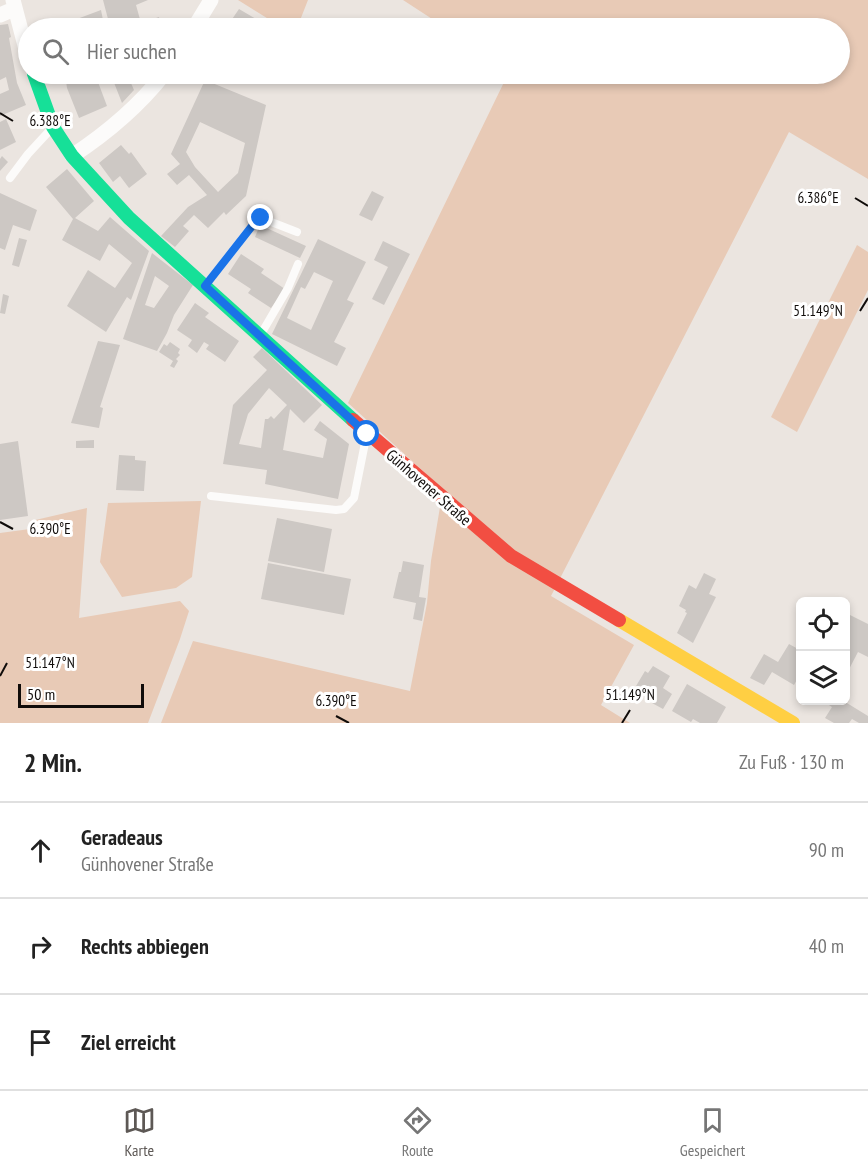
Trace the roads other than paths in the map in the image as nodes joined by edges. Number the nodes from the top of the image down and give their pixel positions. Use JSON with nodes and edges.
{"nodes":[{"id":1,"x":211,"y":0,"type":"edge"},
{"id":2,"x":14,"y":4,"type":"edge"},
{"id":3,"x":0,"y":15,"type":"edge"},
{"id":4,"x":200,"y":18,"type":"edge"},
{"id":5,"x":18,"y":19,"type":"edge"},
{"id":6,"x":37,"y":84,"type":"edge"},
{"id":7,"x":156,"y":84,"type":"edge"},
{"id":8,"x":53,"y":127,"type":"junction"},
{"id":9,"x":72,"y":156,"type":"junction"},
{"id":10,"x":10,"y":178,"type":"dead end"},
{"id":11,"x":297,"y":232,"type":"dead end"},
{"id":12,"x":298,"y":264,"type":"dead end"},
{"id":13,"x":205,"y":286,"type":"junction"},
{"id":14,"x":260,"y":336,"type":"junction"},
{"id":15,"x":367,"y":434,"type":"junction"},
{"id":16,"x":211,"y":496,"type":"dead end"},
{"id":17,"x":793,"y":723,"type":"edge"}],
"edges":[{"from":1,"to":4,"type":"street"},
{"from":2,"to":3,"type":"street"},
{"from":2,"to":5,"type":"street"},
{"from":6,"to":8,"type":"street","name":"Günhovener Straße"},
{"from":7,"to":9,"type":"street"},
{"from":8,"to":9,"type":"street","name":"Günhovener Straße"},
{"from":8,"to":10,"type":"lane"},
{"from":9,"to":13,"type":"street","name":"Günhovener Straße"},
{"from":11,"to":13,"type":"lane"},
{"from":12,"to":14,"type":"lane"},
{"from":13,"to":14,"type":"street","name":"Günhovener Straße"},
{"from":14,"to":15,"type":"street","name":"Günhovener Straße"},
{"from":15,"to":16,"type":"lane"},
{"from":15,"to":17,"type":"street","name":"Günhovener Straße"}]}
